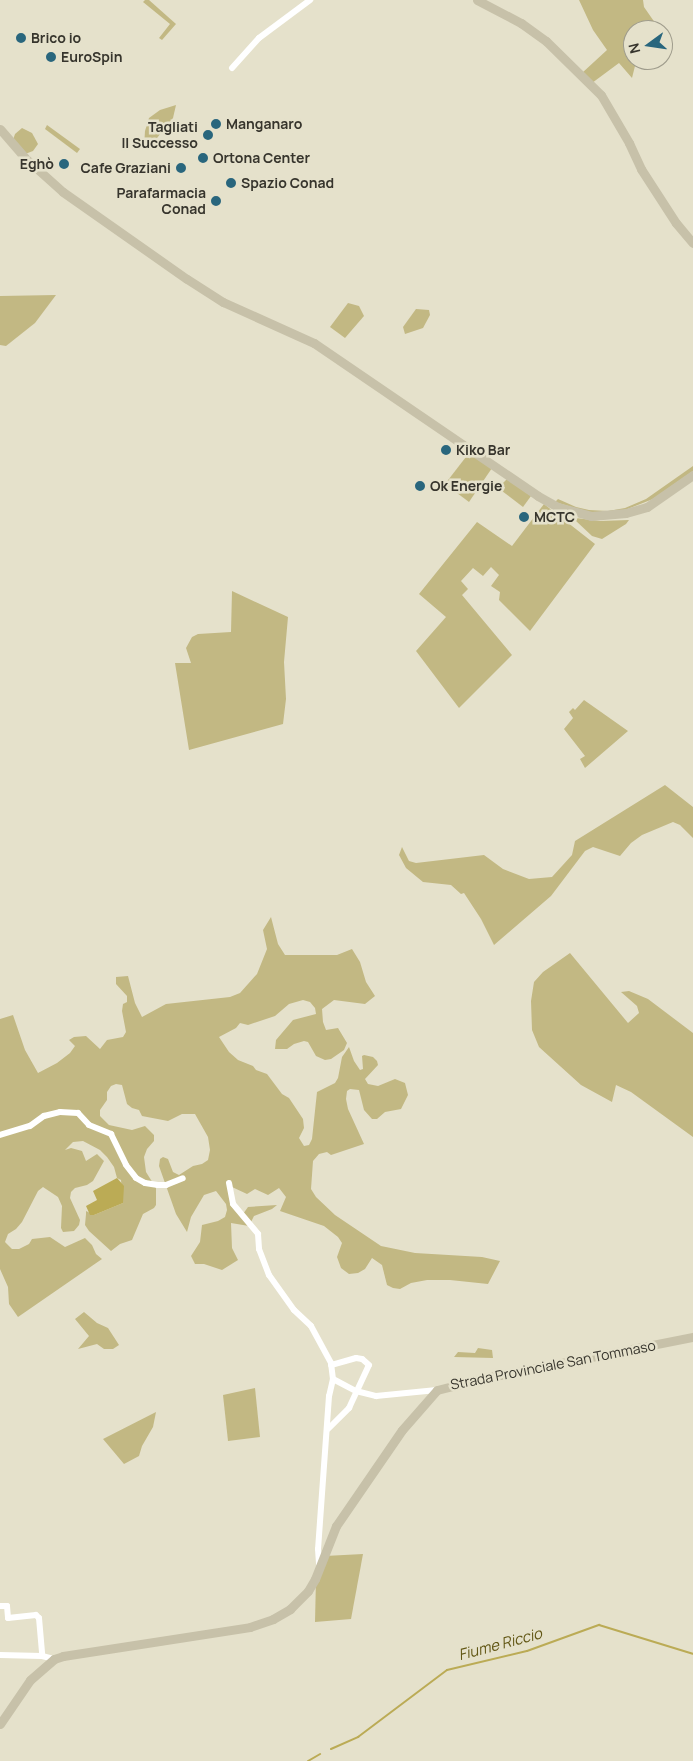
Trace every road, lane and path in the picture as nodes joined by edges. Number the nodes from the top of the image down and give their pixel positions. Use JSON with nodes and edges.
{"nodes":[{"id":1,"x":310,"y":0,"type":"edge"},
{"id":2,"x":477,"y":0,"type":"edge"},
{"id":3,"x":232,"y":68,"type":"dead end"},
{"id":4,"x":0,"y":129,"type":"edge"},
{"id":5,"x":693,"y":243,"type":"edge"},
{"id":6,"x":693,"y":475,"type":"edge"},
{"id":7,"x":0,"y":1135,"type":"edge"},
{"id":8,"x":183,"y":1178,"type":"dead end"},
{"id":9,"x":229,"y":1183,"type":"dead end"},
{"id":10,"x":693,"y":1337,"type":"edge"},
{"id":11,"x":331,"y":1365,"type":"junction"},
{"id":12,"x":333,"y":1380,"type":"junction"},
{"id":13,"x":437,"y":1390,"type":"junction"},
{"id":14,"x":356,"y":1391,"type":"junction"},
{"id":15,"x":328,"y":1429,"type":"junction"},
{"id":16,"x":320,"y":1568,"type":"junction"},
{"id":17,"x":0,"y":1606,"type":"edge"},
{"id":18,"x":0,"y":1655,"type":"edge"},
{"id":19,"x":42,"y":1656,"type":"junction"},
{"id":20,"x":54,"y":1659,"type":"junction"},
{"id":21,"x":0,"y":1724,"type":"edge"}],
"edges":[{"from":1,"to":3,"type":"street"},
{"from":2,"to":5,"type":"main road"},
{"from":4,"to":6,"type":"main road"},
{"from":7,"to":8,"type":"street"},
{"from":9,"to":11,"type":"street"},
{"from":10,"to":13,"type":"main road","name":"Strada Provinciale San Tommaso"},
{"from":11,"to":12,"type":"street"},
{"from":11,"to":14,"type":"street"},
{"from":12,"to":14,"type":"street"},
{"from":12,"to":15,"type":"street"},
{"from":13,"to":14,"type":"street"},
{"from":13,"to":16,"type":"main road","name":"Strada Provinciale San Tommaso"},
{"from":14,"to":15,"type":"street"},
{"from":15,"to":16,"type":"street"},
{"from":16,"to":20,"type":"main road","name":"Strada Provinciale San Tommaso"},
{"from":17,"to":19,"type":"street"},
{"from":18,"to":19,"type":"street"},
{"from":19,"to":20,"type":"street"},
{"from":20,"to":21,"type":"main road","name":"Strada Provinciale San Tommaso"}]}
